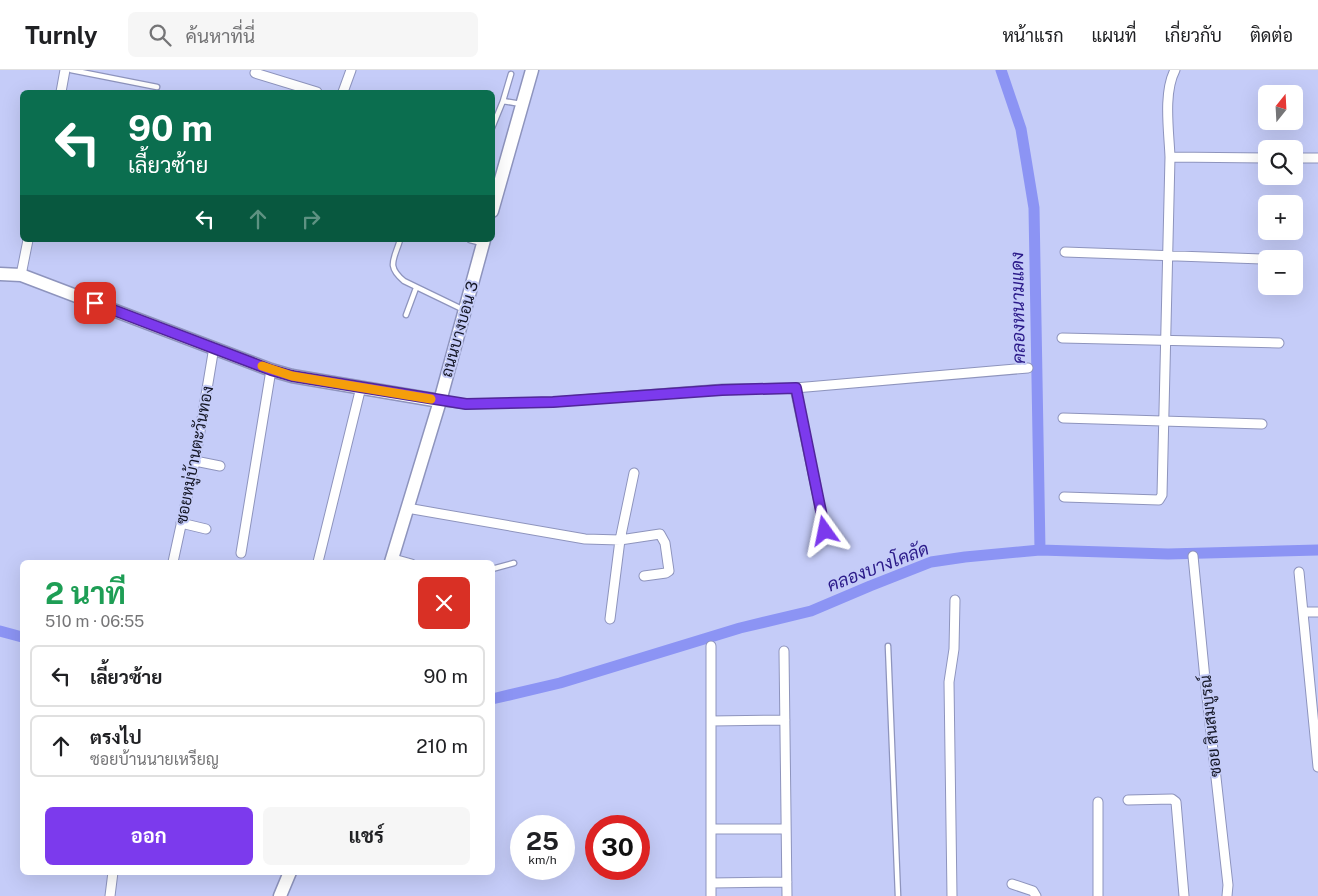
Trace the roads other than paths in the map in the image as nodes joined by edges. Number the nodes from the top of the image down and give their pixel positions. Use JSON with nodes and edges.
{"nodes":[{"id":1,"x":66,"y":70,"type":"edge"},
{"id":2,"x":71,"y":70,"type":"edge"},
{"id":3,"x":351,"y":70,"type":"edge"},
{"id":4,"x":532,"y":70,"type":"edge"},
{"id":5,"x":1175,"y":70,"type":"edge"},
{"id":6,"x":255,"y":73,"type":"dead end"},
{"id":7,"x":511,"y":74,"type":"dead end"},
{"id":8,"x":157,"y":87,"type":"dead end"},
{"id":9,"x":61,"y":90,"type":"edge"},
{"id":10,"x":310,"y":90,"type":"edge"},
{"id":11,"x":344,"y":90,"type":"edge"},
{"id":12,"x":503,"y":101,"type":"junction"},
{"id":13,"x":522,"y":105,"type":"junction"},
{"id":14,"x":495,"y":121,"type":"edge"},
{"id":15,"x":1170,"y":157,"type":"junction"},
{"id":16,"x":1258,"y":158,"type":"edge"},
{"id":17,"x":1303,"y":158,"type":"edge"},
{"id":18,"x":1318,"y":158,"type":"edge"},
{"id":19,"x":495,"y":200,"type":"edge"},
{"id":20,"x":28,"y":242,"type":"edge"},
{"id":21,"x":399,"y":242,"type":"edge"},
{"id":22,"x":484,"y":242,"type":"edge"},
{"id":23,"x":1065,"y":252,"type":"dead end"},
{"id":24,"x":1168,"y":256,"type":"junction"},
{"id":25,"x":1258,"y":259,"type":"edge"},
{"id":26,"x":0,"y":274,"type":"edge"},
{"id":27,"x":21,"y":275,"type":"junction"},
{"id":28,"x":416,"y":288,"type":"junction"},
{"id":29,"x":465,"y":310,"type":"junction"},
{"id":30,"x":406,"y":315,"type":"dead end"},
{"id":31,"x":1062,"y":338,"type":"dead end"},
{"id":32,"x":1166,"y":341,"type":"junction"},
{"id":33,"x":1279,"y":343,"type":"dead end"},
{"id":34,"x":214,"y":347,"type":"junction"},
{"id":35,"x":1028,"y":368,"type":"dead end"},
{"id":36,"x":271,"y":370,"type":"junction"},
{"id":37,"x":361,"y":387,"type":"junction"},
{"id":38,"x":796,"y":388,"type":"junction"},
{"id":39,"x":440,"y":401,"type":"junction"},
{"id":40,"x":1063,"y":418,"type":"dead end"},
{"id":41,"x":1164,"y":422,"type":"junction"},
{"id":42,"x":1262,"y":424,"type":"dead end"},
{"id":43,"x":195,"y":461,"type":"junction"},
{"id":44,"x":220,"y":466,"type":"dead end"},
{"id":45,"x":634,"y":473,"type":"dead end"},
{"id":46,"x":1064,"y":497,"type":"dead end"},
{"id":47,"x":407,"y":508,"type":"junction"},
{"id":48,"x":181,"y":524,"type":"junction"},
{"id":49,"x":206,"y":529,"type":"dead end"},
{"id":50,"x":825,"y":531,"type":"dead end"},
{"id":51,"x":620,"y":540,"type":"junction"},
{"id":52,"x":241,"y":553,"type":"dead end"},
{"id":53,"x":1193,"y":556,"type":"dead end"},
{"id":54,"x":173,"y":560,"type":"edge"},
{"id":55,"x":318,"y":560,"type":"edge"},
{"id":56,"x":392,"y":560,"type":"edge"},
{"id":57,"x":514,"y":563,"type":"dead end"},
{"id":58,"x":495,"y":568,"type":"edge"},
{"id":59,"x":1300,"y":572,"type":"dead end"},
{"id":60,"x":644,"y":576,"type":"dead end"},
{"id":61,"x":955,"y":600,"type":"dead end"},
{"id":62,"x":1303,"y":612,"type":"junction"},
{"id":63,"x":1318,"y":612,"type":"edge"},
{"id":64,"x":610,"y":619,"type":"dead end"},
{"id":65,"x":711,"y":646,"type":"dead end"},
{"id":66,"x":888,"y":646,"type":"dead end"},
{"id":67,"x":784,"y":651,"type":"dead end"},
{"id":68,"x":785,"y":720,"type":"junction"},
{"id":69,"x":712,"y":721,"type":"junction"},
{"id":70,"x":1318,"y":767,"type":"edge"},
{"id":71,"x":1128,"y":800,"type":"dead end"},
{"id":72,"x":1098,"y":802,"type":"dead end"},
{"id":73,"x":712,"y":829,"type":"junction"},
{"id":74,"x":785,"y":829,"type":"junction"},
{"id":75,"x":113,"y":875,"type":"edge"},
{"id":76,"x":289,"y":875,"type":"edge"},
{"id":77,"x":711,"y":882,"type":"junction"},
{"id":78,"x":786,"y":882,"type":"junction"},
{"id":79,"x":1012,"y":884,"type":"dead end"},
{"id":80,"x":110,"y":896,"type":"edge"},
{"id":81,"x":280,"y":896,"type":"edge"},
{"id":82,"x":711,"y":896,"type":"edge"},
{"id":83,"x":787,"y":896,"type":"edge"},
{"id":84,"x":898,"y":896,"type":"edge"},
{"id":85,"x":952,"y":896,"type":"edge"},
{"id":86,"x":1036,"y":896,"type":"edge"},
{"id":87,"x":1098,"y":896,"type":"edge"},
{"id":88,"x":1184,"y":896,"type":"edge"},
{"id":89,"x":1227,"y":896,"type":"edge"}],
"edges":[{"from":1,"to":9,"type":"street"},
{"from":2,"to":8,"type":"lane"},
{"from":3,"to":11,"type":"street"},
{"from":4,"to":13,"type":"main road"},
{"from":5,"to":15,"type":"street"},
{"from":6,"to":10,"type":"street"},
{"from":7,"to":12,"type":"lane"},
{"from":12,"to":13,"type":"lane"},
{"from":12,"to":14,"type":"lane"},
{"from":13,"to":19,"type":"main road"},
{"from":15,"to":16,"type":"street"},
{"from":15,"to":24,"type":"street"},
{"from":17,"to":18,"type":"street"},
{"from":20,"to":27,"type":"street"},
{"from":21,"to":28,"type":"lane"},
{"from":22,"to":29,"type":"main road","name":"ถนนบางบอน 3"},
{"from":23,"to":24,"type":"street"},
{"from":24,"to":25,"type":"street"},
{"from":24,"to":32,"type":"street"},
{"from":26,"to":27,"type":"main road"},
{"from":27,"to":34,"type":"main road"},
{"from":28,"to":29,"type":"lane"},
{"from":28,"to":30,"type":"lane"},
{"from":29,"to":39,"type":"main road","name":"ถนนบางบอน 3"},
{"from":31,"to":32,"type":"street"},
{"from":32,"to":33,"type":"street"},
{"from":32,"to":41,"type":"street"},
{"from":34,"to":36,"type":"main road"},
{"from":34,"to":43,"type":"street","name":"ซอยหมู่บ้านตะวันทอง"},
{"from":35,"to":38,"type":"street"},
{"from":36,"to":37,"type":"main road"},
{"from":36,"to":52,"type":"street"},
{"from":37,"to":39,"type":"main road"},
{"from":37,"to":55,"type":"street"},
{"from":38,"to":39,"type":"street"},
{"from":38,"to":50,"type":"street"},
{"from":39,"to":47,"type":"main road","name":"ถนนบางบอน 3"},
{"from":40,"to":41,"type":"street"},
{"from":41,"to":42,"type":"street"},
{"from":41,"to":46,"type":"street"},
{"from":43,"to":44,"type":"street"},
{"from":43,"to":48,"type":"street","name":"ซอยหมู่บ้านตะวันทอง"},
{"from":45,"to":51,"type":"street"},
{"from":47,"to":51,"type":"street"},
{"from":47,"to":56,"type":"main road","name":"ถนนบางบอน 3"},
{"from":48,"to":49,"type":"street"},
{"from":48,"to":54,"type":"street","name":"ซอยหมู่บ้านตะวันทอง"},
{"from":51,"to":60,"type":"street"},
{"from":51,"to":64,"type":"street"},
{"from":53,"to":89,"type":"street","name":"ซอย สินสมบูรณ์"},
{"from":57,"to":58,"type":"lane"},
{"from":59,"to":62,"type":"street"},
{"from":61,"to":85,"type":"street"},
{"from":62,"to":63,"type":"street"},
{"from":62,"to":70,"type":"street"},
{"from":65,"to":69,"type":"street"},
{"from":66,"to":84,"type":"lane"},
{"from":67,"to":68,"type":"street"},
{"from":68,"to":69,"type":"street"},
{"from":68,"to":74,"type":"street"},
{"from":69,"to":73,"type":"street"},
{"from":71,"to":88,"type":"street"},
{"from":72,"to":87,"type":"street"},
{"from":73,"to":74,"type":"street"},
{"from":73,"to":77,"type":"street"},
{"from":74,"to":78,"type":"street"},
{"from":75,"to":80,"type":"street"},
{"from":76,"to":81,"type":"main road"},
{"from":77,"to":78,"type":"street"},
{"from":77,"to":82,"type":"street"},
{"from":78,"to":83,"type":"street"},
{"from":79,"to":86,"type":"street"}]}
